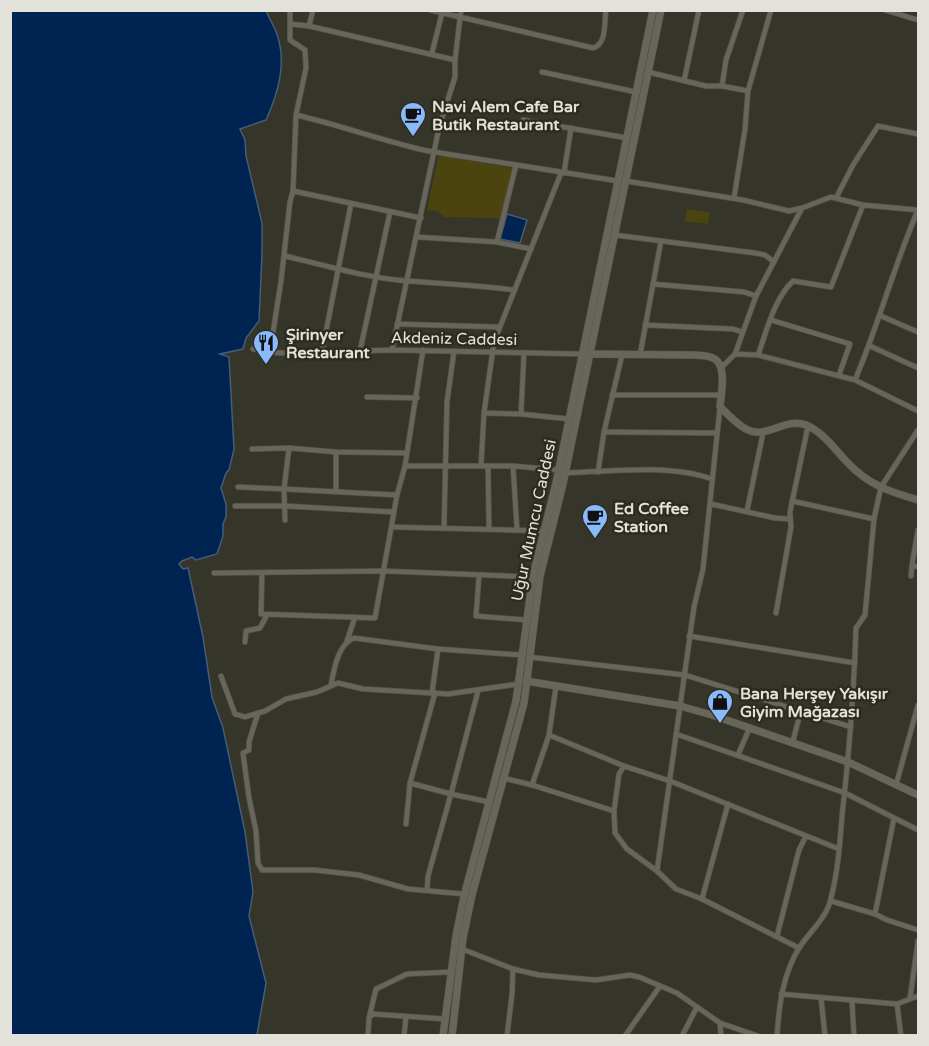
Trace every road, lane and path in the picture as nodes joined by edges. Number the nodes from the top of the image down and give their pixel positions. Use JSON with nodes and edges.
{"nodes":[{"id":1,"x":290,"y":10,"type":"edge"},
{"id":2,"x":313,"y":10,"type":"edge"},
{"id":3,"x":430,"y":10,"type":"edge"},
{"id":4,"x":461,"y":10,"type":"edge"},
{"id":5,"x":606,"y":10,"type":"edge"},
{"id":6,"x":653,"y":10,"type":"edge"},
{"id":7,"x":661,"y":10,"type":"edge"},
{"id":8,"x":699,"y":10,"type":"edge"},
{"id":9,"x":743,"y":10,"type":"edge"},
{"id":10,"x":771,"y":10,"type":"edge"},
{"id":11,"x":885,"y":10,"type":"edge"},
{"id":12,"x":442,"y":13,"type":"junction"},
{"id":13,"x":460,"y":17,"type":"junction"},
{"id":14,"x":918,"y":20,"type":"edge"},
{"id":15,"x":291,"y":24,"type":"junction"},
{"id":16,"x":309,"y":26,"type":"junction"},
{"id":17,"x":432,"y":53,"type":"junction"},
{"id":18,"x":455,"y":60,"type":"junction"},
{"id":19,"x":542,"y":72,"type":"dead end"},
{"id":20,"x":648,"y":72,"type":"junction"},
{"id":21,"x":684,"y":81,"type":"junction"},
{"id":22,"x":722,"y":86,"type":"junction"},
{"id":23,"x":748,"y":91,"type":"junction"},
{"id":24,"x":636,"y":92,"type":"junction"},
{"id":25,"x":296,"y":115,"type":"junction"},
{"id":26,"x":523,"y":120,"type":"dead end"},
{"id":27,"x":571,"y":128,"type":"junction"},
{"id":28,"x":918,"y":134,"type":"edge"},
{"id":29,"x":627,"y":138,"type":"junction"},
{"id":30,"x":435,"y":151,"type":"junction"},
{"id":31,"x":516,"y":165,"type":"junction"},
{"id":32,"x":562,"y":173,"type":"junction"},
{"id":33,"x":622,"y":181,"type":"junction"},
{"id":34,"x":293,"y":190,"type":"junction"},
{"id":35,"x":734,"y":198,"type":"junction"},
{"id":36,"x":836,"y":198,"type":"junction"},
{"id":37,"x":351,"y":204,"type":"junction"},
{"id":38,"x":863,"y":205,"type":"junction"},
{"id":39,"x":802,"y":208,"type":"junction"},
{"id":40,"x":918,"y":210,"type":"edge"},
{"id":41,"x":390,"y":212,"type":"junction"},
{"id":42,"x":420,"y":218,"type":"junction"},
{"id":43,"x":615,"y":235,"type":"junction"},
{"id":44,"x":417,"y":237,"type":"junction"},
{"id":45,"x":661,"y":241,"type":"junction"},
{"id":46,"x":497,"y":242,"type":"junction"},
{"id":47,"x":531,"y":249,"type":"junction"},
{"id":48,"x":285,"y":255,"type":"junction"},
{"id":49,"x":774,"y":261,"type":"junction"},
{"id":50,"x":338,"y":267,"type":"junction"},
{"id":51,"x":376,"y":276,"type":"junction"},
{"id":52,"x":408,"y":281,"type":"junction"},
{"id":53,"x":653,"y":284,"type":"junction"},
{"id":54,"x":514,"y":290,"type":"junction"},
{"id":55,"x":756,"y":296,"type":"junction"},
{"id":56,"x":881,"y":316,"type":"junction"},
{"id":57,"x":771,"y":320,"type":"junction"},
{"id":58,"x":397,"y":324,"type":"junction"},
{"id":59,"x":645,"y":325,"type":"junction"},
{"id":60,"x":499,"y":327,"type":"junction"},
{"id":61,"x":742,"y":332,"type":"junction"},
{"id":62,"x":918,"y":332,"type":"edge"},
{"id":63,"x":870,"y":346,"type":"junction"},
{"id":64,"x":253,"y":349,"type":"dead end"},
{"id":65,"x":392,"y":350,"type":"junction"},
{"id":66,"x":423,"y":350,"type":"junction"},
{"id":67,"x":360,"y":351,"type":"junction"},
{"id":68,"x":454,"y":351,"type":"junction"},
{"id":69,"x":270,"y":352,"type":"junction"},
{"id":70,"x":322,"y":352,"type":"junction"},
{"id":71,"x":491,"y":352,"type":"junction"},
{"id":72,"x":524,"y":353,"type":"junction"},
{"id":73,"x":586,"y":354,"type":"junction"},
{"id":74,"x":735,"y":354,"type":"junction"},
{"id":75,"x":622,"y":355,"type":"junction"},
{"id":76,"x":640,"y":355,"type":"junction"},
{"id":77,"x":758,"y":355,"type":"junction"},
{"id":78,"x":721,"y":368,"type":"junction"},
{"id":79,"x":918,"y":368,"type":"edge"},
{"id":80,"x":839,"y":375,"type":"junction"},
{"id":81,"x":855,"y":380,"type":"junction"},
{"id":82,"x":612,"y":395,"type":"junction"},
{"id":83,"x":721,"y":396,"type":"junction"},
{"id":84,"x":366,"y":397,"type":"dead end"},
{"id":85,"x":417,"y":398,"type":"junction"},
{"id":86,"x":720,"y":406,"type":"junction"},
{"id":87,"x":918,"y":411,"type":"edge"},
{"id":88,"x":484,"y":413,"type":"junction"},
{"id":89,"x":521,"y":414,"type":"junction"},
{"id":90,"x":569,"y":420,"type":"junction"},
{"id":91,"x":808,"y":426,"type":"junction"},
{"id":92,"x":918,"y":430,"type":"edge"},
{"id":93,"x":604,"y":432,"type":"junction"},
{"id":94,"x":716,"y":433,"type":"junction"},
{"id":95,"x":763,"y":433,"type":"junction"},
{"id":96,"x":289,"y":448,"type":"junction"},
{"id":97,"x":252,"y":449,"type":"dead end"},
{"id":98,"x":336,"y":452,"type":"junction"},
{"id":99,"x":407,"y":453,"type":"junction"},
{"id":100,"x":405,"y":466,"type":"junction"},
{"id":101,"x":445,"y":466,"type":"junction"},
{"id":102,"x":481,"y":466,"type":"junction"},
{"id":103,"x":488,"y":466,"type":"junction"},
{"id":104,"x":513,"y":466,"type":"junction"},
{"id":105,"x":562,"y":471,"type":"junction"},
{"id":106,"x":598,"y":472,"type":"junction"},
{"id":107,"x":712,"y":479,"type":"junction"},
{"id":108,"x":881,"y":487,"type":"junction"},
{"id":109,"x":238,"y":488,"type":"dead end"},
{"id":110,"x":284,"y":489,"type":"junction"},
{"id":111,"x":336,"y":492,"type":"junction"},
{"id":112,"x":397,"y":495,"type":"junction"},
{"id":113,"x":918,"y":500,"type":"edge"},
{"id":114,"x":792,"y":501,"type":"junction"},
{"id":115,"x":711,"y":504,"type":"junction"},
{"id":116,"x":235,"y":506,"type":"dead end"},
{"id":117,"x":285,"y":506,"type":"junction"},
{"id":118,"x":747,"y":511,"type":"junction"},
{"id":119,"x":394,"y":512,"type":"junction"},
{"id":120,"x":790,"y":519,"type":"junction"},
{"id":121,"x":874,"y":519,"type":"junction"},
{"id":122,"x":285,"y":520,"type":"dead end"},
{"id":123,"x":392,"y":527,"type":"junction"},
{"id":124,"x":444,"y":527,"type":"junction"},
{"id":125,"x":489,"y":529,"type":"junction"},
{"id":126,"x":517,"y":529,"type":"junction"},
{"id":127,"x":918,"y":530,"type":"edge"},
{"id":128,"x":548,"y":532,"type":"junction"},
{"id":129,"x":912,"y":565,"type":"junction"},
{"id":130,"x":918,"y":567,"type":"edge"},
{"id":131,"x":384,"y":571,"type":"junction"},
{"id":132,"x":213,"y":573,"type":"dead end"},
{"id":133,"x":262,"y":573,"type":"junction"},
{"id":134,"x":479,"y":576,"type":"junction"},
{"id":135,"x":911,"y":576,"type":"dead end"},
{"id":136,"x":532,"y":577,"type":"junction"},
{"id":137,"x":776,"y":613,"type":"dead end"},
{"id":138,"x":267,"y":615,"type":"junction"},
{"id":139,"x":355,"y":617,"type":"junction"},
{"id":140,"x":526,"y":620,"type":"junction"},
{"id":141,"x":689,"y":636,"type":"junction"},
{"id":142,"x":347,"y":640,"type":"junction"},
{"id":143,"x":245,"y":642,"type":"dead end"},
{"id":144,"x":438,"y":649,"type":"junction"},
{"id":145,"x":525,"y":656,"type":"junction"},
{"id":146,"x":855,"y":663,"type":"junction"},
{"id":147,"x":685,"y":675,"type":"junction"},
{"id":148,"x":221,"y":676,"type":"dead end"},
{"id":149,"x":526,"y":681,"type":"junction"},
{"id":150,"x":518,"y":684,"type":"junction"},
{"id":151,"x":331,"y":685,"type":"junction"},
{"id":152,"x":556,"y":686,"type":"junction"},
{"id":153,"x":478,"y":691,"type":"junction"},
{"id":154,"x":434,"y":693,"type":"junction"},
{"id":155,"x":918,"y":705,"type":"edge"},
{"id":156,"x":680,"y":706,"type":"junction"},
{"id":157,"x":801,"y":710,"type":"junction"},
{"id":158,"x":258,"y":713,"type":"junction"},
{"id":159,"x":916,"y":720,"type":"edge"},
{"id":160,"x":750,"y":727,"type":"junction"},
{"id":161,"x":850,"y":727,"type":"junction"},
{"id":162,"x":676,"y":734,"type":"junction"},
{"id":163,"x":549,"y":735,"type":"junction"},
{"id":164,"x":793,"y":741,"type":"junction"},
{"id":165,"x":738,"y":755,"type":"junction"},
{"id":166,"x":848,"y":762,"type":"junction"},
{"id":167,"x":624,"y":766,"type":"junction"},
{"id":168,"x":504,"y":778,"type":"junction"},
{"id":169,"x":670,"y":781,"type":"junction"},
{"id":170,"x":410,"y":783,"type":"junction"},
{"id":171,"x":532,"y":785,"type":"junction"},
{"id":172,"x":896,"y":785,"type":"junction"},
{"id":173,"x":845,"y":793,"type":"junction"},
{"id":174,"x":451,"y":794,"type":"junction"},
{"id":175,"x":918,"y":795,"type":"edge"},
{"id":176,"x":489,"y":802,"type":"junction"},
{"id":177,"x":728,"y":804,"type":"junction"},
{"id":178,"x":614,"y":811,"type":"junction"},
{"id":179,"x":894,"y":818,"type":"junction"},
{"id":180,"x":406,"y":824,"type":"dead end"},
{"id":181,"x":918,"y":830,"type":"edge"},
{"id":182,"x":806,"y":836,"type":"junction"},
{"id":183,"x":839,"y":849,"type":"junction"},
{"id":184,"x":657,"y":871,"type":"junction"},
{"id":185,"x":427,"y":890,"type":"junction"},
{"id":186,"x":464,"y":894,"type":"junction"},
{"id":187,"x":702,"y":899,"type":"junction"},
{"id":188,"x":831,"y":901,"type":"junction"},
{"id":189,"x":875,"y":914,"type":"junction"},
{"id":190,"x":918,"y":930,"type":"edge"},
{"id":191,"x":777,"y":936,"type":"junction"},
{"id":192,"x":918,"y":941,"type":"edge"},
{"id":193,"x":799,"y":948,"type":"junction"},
{"id":194,"x":462,"y":949,"type":"junction"},
{"id":195,"x":513,"y":969,"type":"junction"},
{"id":196,"x":451,"y":972,"type":"junction"},
{"id":197,"x":660,"y":986,"type":"junction"},
{"id":198,"x":781,"y":994,"type":"junction"},
{"id":199,"x":918,"y":996,"type":"edge"},
{"id":200,"x":821,"y":998,"type":"junction"},
{"id":201,"x":910,"y":998,"type":"junction"},
{"id":202,"x":852,"y":1001,"type":"junction"},
{"id":203,"x":897,"y":1004,"type":"junction"},
{"id":204,"x":698,"y":1007,"type":"junction"},
{"id":205,"x":406,"y":1017,"type":"junction"},
{"id":206,"x":369,"y":1018,"type":"junction"},
{"id":207,"x":445,"y":1019,"type":"junction"},
{"id":208,"x":720,"y":1023,"type":"junction"},
{"id":209,"x":732,"y":1027,"type":"junction"},
{"id":210,"x":730,"y":1034,"type":"dead end"},
{"id":211,"x":368,"y":1035,"type":"edge"},
{"id":212,"x":404,"y":1035,"type":"edge"},
{"id":213,"x":443,"y":1035,"type":"edge"},
{"id":214,"x":452,"y":1035,"type":"edge"},
{"id":215,"x":507,"y":1035,"type":"edge"},
{"id":216,"x":625,"y":1035,"type":"edge"},
{"id":217,"x":682,"y":1035,"type":"edge"},
{"id":218,"x":721,"y":1035,"type":"edge"},
{"id":219,"x":751,"y":1035,"type":"edge"},
{"id":220,"x":758,"y":1035,"type":"edge"},
{"id":221,"x":777,"y":1035,"type":"edge"},
{"id":222,"x":825,"y":1035,"type":"edge"},
{"id":223,"x":854,"y":1035,"type":"edge"},
{"id":224,"x":901,"y":1035,"type":"edge"}],
"edges":[{"from":1,"to":15,"type":"street"},
{"from":2,"to":16,"type":"street"},
{"from":3,"to":12,"type":"street"},
{"from":4,"to":13,"type":"street"},
{"from":5,"to":13,"type":"street"},
{"from":6,"to":24,"type":"street","name":"Uğur Mumcu Caddesi"},
{"from":7,"to":20,"type":"street","name":"Uğur Mumcu Caddesi"},
{"from":8,"to":21,"type":"street"},
{"from":9,"to":22,"type":"street"},
{"from":10,"to":23,"type":"street"},
{"from":11,"to":14,"type":"street"},
{"from":12,"to":13,"type":"street"},
{"from":12,"to":17,"type":"street"},
{"from":13,"to":18,"type":"street"},
{"from":15,"to":16,"type":"street"},
{"from":15,"to":25,"type":"street"},
{"from":16,"to":17,"type":"street"},
{"from":17,"to":18,"type":"street"},
{"from":18,"to":30,"type":"street"},
{"from":19,"to":24,"type":"street"},
{"from":20,"to":21,"type":"street"},
{"from":20,"to":33,"type":"street","name":"Uğur Mumcu Caddesi"},
{"from":21,"to":22,"type":"street"},
{"from":22,"to":23,"type":"street"},
{"from":23,"to":35,"type":"street"},
{"from":24,"to":29,"type":"street","name":"Uğur Mumcu Caddesi"},
{"from":25,"to":30,"type":"street"},
{"from":25,"to":34,"type":"street"},
{"from":26,"to":27,"type":"street"},
{"from":27,"to":29,"type":"street"},
{"from":27,"to":32,"type":"street"},
{"from":28,"to":36,"type":"street"},
{"from":29,"to":33,"type":"street","name":"Uğur Mumcu Caddesi"},
{"from":30,"to":31,"type":"street"},
{"from":30,"to":42,"type":"street"},
{"from":31,"to":32,"type":"street"},
{"from":31,"to":46,"type":"street"},
{"from":32,"to":33,"type":"street"},
{"from":32,"to":47,"type":"street"},
{"from":33,"to":35,"type":"street"},
{"from":33,"to":43,"type":"street","name":"Uğur Mumcu Caddesi"},
{"from":33,"to":73,"type":"street","name":"Uğur Mumcu Caddesi"},
{"from":34,"to":37,"type":"street"},
{"from":34,"to":48,"type":"street"},
{"from":35,"to":39,"type":"street"},
{"from":36,"to":38,"type":"street"},
{"from":36,"to":39,"type":"street"},
{"from":37,"to":41,"type":"street"},
{"from":37,"to":50,"type":"street"},
{"from":38,"to":40,"type":"street"},
{"from":38,"to":57,"type":"street"},
{"from":39,"to":49,"type":"street"},
{"from":40,"to":56,"type":"street"},
{"from":41,"to":42,"type":"street"},
{"from":41,"to":51,"type":"street"},
{"from":42,"to":44,"type":"street"},
{"from":43,"to":45,"type":"street"},
{"from":43,"to":73,"type":"street","name":"Uğur Mumcu Caddesi"},
{"from":44,"to":46,"type":"street"},
{"from":44,"to":52,"type":"street"},
{"from":45,"to":49,"type":"street"},
{"from":45,"to":53,"type":"street"},
{"from":46,"to":47,"type":"street"},
{"from":47,"to":54,"type":"street"},
{"from":48,"to":50,"type":"street"},
{"from":48,"to":69,"type":"street"},
{"from":49,"to":55,"type":"street"},
{"from":50,"to":51,"type":"street"},
{"from":50,"to":70,"type":"street"},
{"from":51,"to":52,"type":"street"},
{"from":51,"to":67,"type":"street"},
{"from":52,"to":54,"type":"street"},
{"from":52,"to":58,"type":"street"},
{"from":53,"to":55,"type":"street"},
{"from":53,"to":59,"type":"street"},
{"from":54,"to":60,"type":"street"},
{"from":55,"to":61,"type":"street"},
{"from":56,"to":62,"type":"street"},
{"from":56,"to":63,"type":"street"},
{"from":57,"to":77,"type":"street"},
{"from":57,"to":80,"type":"street"},
{"from":58,"to":60,"type":"street"},
{"from":58,"to":65,"type":"street"},
{"from":59,"to":61,"type":"street"},
{"from":59,"to":76,"type":"street"},
{"from":60,"to":71,"type":"street"},
{"from":61,"to":74,"type":"street"},
{"from":63,"to":79,"type":"street"},
{"from":63,"to":81,"type":"street"},
{"from":64,"to":69,"type":"street","name":"Akdeniz Caddesi"},
{"from":65,"to":66,"type":"street","name":"Akdeniz Caddesi"},
{"from":65,"to":67,"type":"street","name":"Akdeniz Caddesi"},
{"from":66,"to":68,"type":"street","name":"Akdeniz Caddesi"},
{"from":66,"to":85,"type":"street"},
{"from":67,"to":70,"type":"street","name":"Akdeniz Caddesi"},
{"from":68,"to":71,"type":"street","name":"Akdeniz Caddesi"},
{"from":68,"to":101,"type":"street"},
{"from":69,"to":70,"type":"street","name":"Akdeniz Caddesi"},
{"from":71,"to":72,"type":"street","name":"Akdeniz Caddesi"},
{"from":71,"to":88,"type":"street"},
{"from":72,"to":73,"type":"street","name":"Akdeniz Caddesi"},
{"from":72,"to":89,"type":"street"},
{"from":73,"to":75,"type":"street","name":"Akdeniz Caddesi"},
{"from":73,"to":90,"type":"street","name":"Uğur Mumcu Caddesi"},
{"from":73,"to":105,"type":"street","name":"Uğur Mumcu Caddesi"},
{"from":74,"to":77,"type":"street"},
{"from":74,"to":78,"type":"street"},
{"from":75,"to":76,"type":"street","name":"Akdeniz Caddesi"},
{"from":75,"to":82,"type":"street"},
{"from":76,"to":78,"type":"street","name":"Akdeniz Caddesi"},
{"from":77,"to":80,"type":"street"},
{"from":78,"to":83,"type":"street"},
{"from":80,"to":81,"type":"street"},
{"from":81,"to":87,"type":"street"},
{"from":82,"to":83,"type":"street"},
{"from":82,"to":93,"type":"street"},
{"from":83,"to":86,"type":"street"},
{"from":84,"to":85,"type":"street"},
{"from":85,"to":99,"type":"street"},
{"from":86,"to":94,"type":"street"},
{"from":86,"to":95,"type":"street"},
{"from":88,"to":89,"type":"street"},
{"from":88,"to":102,"type":"street"},
{"from":89,"to":90,"type":"street"},
{"from":90,"to":105,"type":"street","name":"Uğur Mumcu Caddesi"},
{"from":91,"to":95,"type":"street"},
{"from":91,"to":108,"type":"street"},
{"from":91,"to":114,"type":"street"},
{"from":92,"to":108,"type":"street"},
{"from":93,"to":94,"type":"street"},
{"from":93,"to":106,"type":"street"},
{"from":94,"to":107,"type":"street"},
{"from":95,"to":118,"type":"street"},
{"from":96,"to":97,"type":"street"},
{"from":96,"to":98,"type":"street"},
{"from":96,"to":110,"type":"street"},
{"from":98,"to":99,"type":"street"},
{"from":98,"to":111,"type":"street"},
{"from":99,"to":100,"type":"street"},
{"from":100,"to":101,"type":"street"},
{"from":100,"to":112,"type":"street"},
{"from":101,"to":102,"type":"street"},
{"from":101,"to":124,"type":"street"},
{"from":102,"to":103,"type":"street"},
{"from":103,"to":104,"type":"street"},
{"from":103,"to":125,"type":"street"},
{"from":104,"to":105,"type":"street"},
{"from":104,"to":126,"type":"street"},
{"from":105,"to":106,"type":"street"},
{"from":105,"to":128,"type":"street","name":"Uğur Mumcu Caddesi"},
{"from":106,"to":107,"type":"street"},
{"from":107,"to":115,"type":"street"},
{"from":108,"to":113,"type":"street"},
{"from":108,"to":121,"type":"street"},
{"from":109,"to":110,"type":"street"},
{"from":110,"to":111,"type":"street"},
{"from":110,"to":117,"type":"street"},
{"from":111,"to":112,"type":"street"},
{"from":112,"to":119,"type":"street"},
{"from":114,"to":120,"type":"street"},
{"from":114,"to":121,"type":"street"},
{"from":115,"to":118,"type":"street"},
{"from":115,"to":141,"type":"street"},
{"from":116,"to":117,"type":"street"},
{"from":117,"to":119,"type":"street"},
{"from":117,"to":122,"type":"street"},
{"from":118,"to":120,"type":"street"},
{"from":119,"to":123,"type":"street"},
{"from":120,"to":137,"type":"street"},
{"from":121,"to":146,"type":"street"},
{"from":123,"to":124,"type":"street"},
{"from":123,"to":131,"type":"street"},
{"from":124,"to":125,"type":"street"},
{"from":125,"to":126,"type":"street"},
{"from":126,"to":128,"type":"street"},
{"from":127,"to":129,"type":"street"},
{"from":128,"to":136,"type":"street","name":"Uğur Mumcu Caddesi"},
{"from":128,"to":145,"type":"street","name":"Uğur Mumcu Caddesi"},
{"from":129,"to":130,"type":"street"},
{"from":129,"to":135,"type":"street"},
{"from":131,"to":133,"type":"street"},
{"from":131,"to":134,"type":"street"},
{"from":131,"to":139,"type":"street"},
{"from":132,"to":133,"type":"street"},
{"from":133,"to":138,"type":"street"},
{"from":134,"to":136,"type":"street"},
{"from":134,"to":140,"type":"street"},
{"from":136,"to":140,"type":"street","name":"Uğur Mumcu Caddesi"},
{"from":138,"to":139,"type":"street"},
{"from":138,"to":143,"type":"street"},
{"from":139,"to":142,"type":"street"},
{"from":140,"to":145,"type":"street","name":"Uğur Mumcu Caddesi"},
{"from":141,"to":146,"type":"street"},
{"from":141,"to":147,"type":"street"},
{"from":142,"to":144,"type":"street"},
{"from":142,"to":151,"type":"street"},
{"from":144,"to":145,"type":"street"},
{"from":144,"to":154,"type":"street"},
{"from":145,"to":147,"type":"street"},
{"from":145,"to":149,"type":"street","name":"Uğur Mumcu Caddesi"},
{"from":145,"to":150,"type":"street","name":"Uğur Mumcu Caddesi"},
{"from":146,"to":161,"type":"street"},
{"from":147,"to":156,"type":"street"},
{"from":147,"to":157,"type":"street"},
{"from":148,"to":158,"type":"street"},
{"from":149,"to":152,"type":"street"},
{"from":149,"to":168,"type":"street","name":"Uğur Mumcu Caddesi"},
{"from":150,"to":153,"type":"street"},
{"from":150,"to":176,"type":"street","name":"Uğur Mumcu Caddesi"},
{"from":151,"to":154,"type":"street"},
{"from":151,"to":158,"type":"street"},
{"from":152,"to":156,"type":"street"},
{"from":152,"to":163,"type":"street"},
{"from":153,"to":154,"type":"street"},
{"from":153,"to":174,"type":"street"},
{"from":154,"to":170,"type":"street"},
{"from":155,"to":159,"type":"street"},
{"from":156,"to":160,"type":"street"},
{"from":156,"to":162,"type":"street"},
{"from":157,"to":161,"type":"street"},
{"from":157,"to":164,"type":"street"},
{"from":158,"to":185,"type":"street"},
{"from":159,"to":172,"type":"street"},
{"from":160,"to":164,"type":"street"},
{"from":160,"to":165,"type":"street"},
{"from":161,"to":166,"type":"street"},
{"from":162,"to":165,"type":"street"},
{"from":162,"to":169,"type":"street"},
{"from":163,"to":167,"type":"street"},
{"from":163,"to":171,"type":"street"},
{"from":164,"to":166,"type":"street"},
{"from":165,"to":173,"type":"street"},
{"from":166,"to":172,"type":"street"},
{"from":166,"to":173,"type":"street"},
{"from":167,"to":169,"type":"street"},
{"from":167,"to":178,"type":"street"},
{"from":168,"to":171,"type":"street"},
{"from":168,"to":194,"type":"street","name":"Uğur Mumcu Caddesi"},
{"from":169,"to":177,"type":"street"},
{"from":169,"to":184,"type":"street"},
{"from":170,"to":174,"type":"street"},
{"from":170,"to":180,"type":"street"},
{"from":171,"to":178,"type":"street"},
{"from":172,"to":175,"type":"street"},
{"from":173,"to":179,"type":"street"},
{"from":173,"to":183,"type":"street"},
{"from":174,"to":176,"type":"street"},
{"from":174,"to":185,"type":"street"},
{"from":176,"to":186,"type":"street","name":"Uğur Mumcu Caddesi"},
{"from":177,"to":182,"type":"street"},
{"from":177,"to":187,"type":"street"},
{"from":178,"to":184,"type":"street"},
{"from":179,"to":181,"type":"street"},
{"from":179,"to":189,"type":"street"},
{"from":182,"to":183,"type":"street"},
{"from":182,"to":191,"type":"street"},
{"from":183,"to":188,"type":"street"},
{"from":184,"to":187,"type":"street"},
{"from":185,"to":186,"type":"street"},
{"from":186,"to":196,"type":"street","name":"Uğur Mumcu Caddesi"},
{"from":187,"to":191,"type":"street"},
{"from":188,"to":189,"type":"street"},
{"from":188,"to":193,"type":"street"},
{"from":189,"to":190,"type":"street"},
{"from":191,"to":193,"type":"street"},
{"from":192,"to":201,"type":"street"},
{"from":193,"to":198,"type":"street"},
{"from":194,"to":195,"type":"street"},
{"from":194,"to":214,"type":"street","name":"Uğur Mumcu Caddesi"},
{"from":195,"to":197,"type":"street"},
{"from":195,"to":215,"type":"street"},
{"from":196,"to":206,"type":"street"},
{"from":196,"to":207,"type":"street","name":"Uğur Mumcu Caddesi"},
{"from":197,"to":204,"type":"street"},
{"from":197,"to":216,"type":"street"},
{"from":198,"to":200,"type":"street"},
{"from":198,"to":221,"type":"street"},
{"from":199,"to":201,"type":"street"},
{"from":200,"to":202,"type":"street"},
{"from":200,"to":222,"type":"street"},
{"from":201,"to":203,"type":"street"},
{"from":202,"to":203,"type":"street"},
{"from":202,"to":223,"type":"street"},
{"from":203,"to":224,"type":"street"},
{"from":204,"to":208,"type":"street"},
{"from":204,"to":217,"type":"street"},
{"from":205,"to":206,"type":"street"},
{"from":205,"to":207,"type":"street"},
{"from":205,"to":212,"type":"street"},
{"from":206,"to":211,"type":"street"},
{"from":207,"to":213,"type":"street","name":"Uğur Mumcu Caddesi"},
{"from":208,"to":209,"type":"street"},
{"from":208,"to":218,"type":"street"},
{"from":209,"to":210,"type":"street"},
{"from":209,"to":219,"type":"street"},
{"from":219,"to":220,"type":"street"}]}
